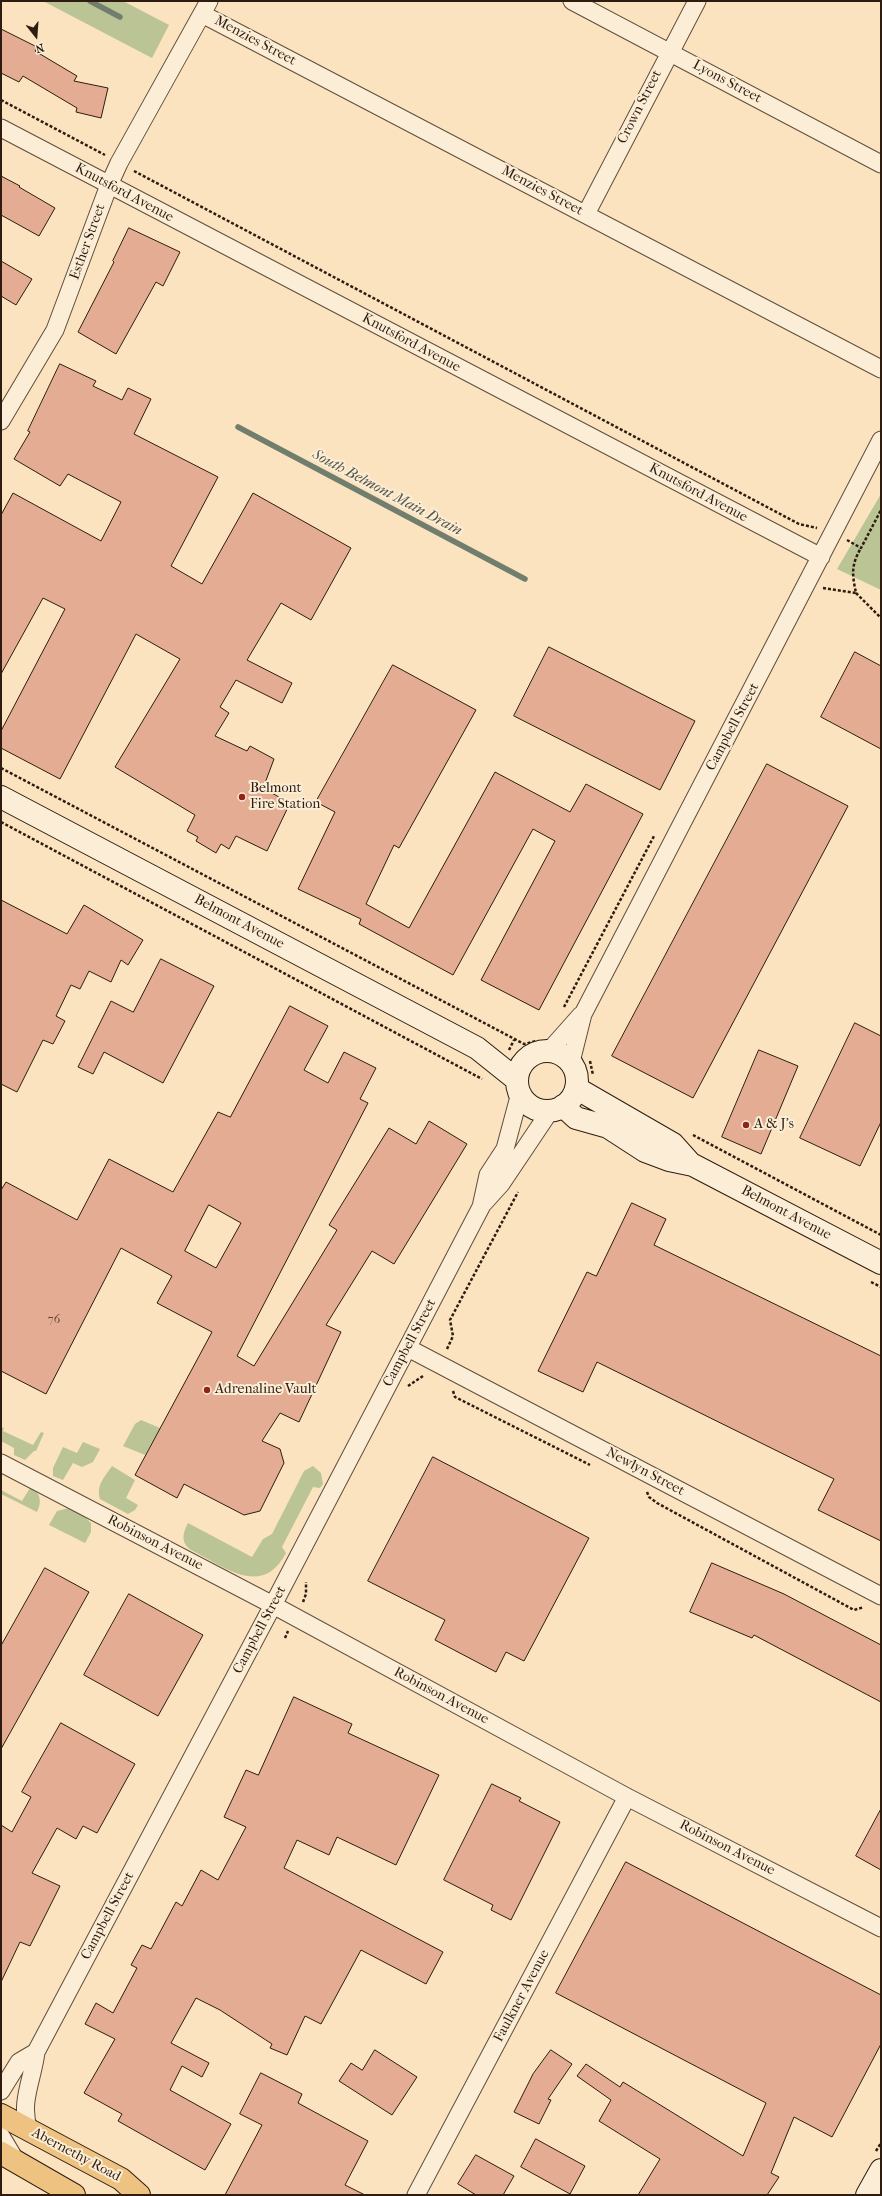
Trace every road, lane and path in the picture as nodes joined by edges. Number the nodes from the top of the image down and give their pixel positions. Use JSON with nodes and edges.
{"nodes":[{"id":1,"x":572,"y":1,"type":"edge"},
{"id":2,"x":697,"y":1,"type":"edge"},
{"id":3,"x":206,"y":8,"type":"edge"},
{"id":4,"x":669,"y":51,"type":"junction"},
{"id":5,"x":1,"y":100,"type":"edge"},
{"id":6,"x":1,"y":128,"type":"edge"},
{"id":7,"x":119,"y":163,"type":"junction"},
{"id":8,"x":881,"y":164,"type":"edge"},
{"id":9,"x":109,"y":185,"type":"junction"},
{"id":10,"x":586,"y":214,"type":"junction"},
{"id":11,"x":881,"y":369,"type":"edge"},
{"id":12,"x":1,"y":420,"type":"edge"},
{"id":13,"x":881,"y":440,"type":"edge"},
{"id":14,"x":881,"y":510,"type":"edge"},
{"id":15,"x":834,"y":533,"type":"junction"},
{"id":16,"x":821,"y":557,"type":"junction"},
{"id":17,"x":856,"y":593,"type":"dead end"},
{"id":18,"x":881,"y":618,"type":"edge"},
{"id":19,"x":1,"y":768,"type":"edge"},
{"id":20,"x":1,"y":797,"type":"edge"},
{"id":21,"x":1,"y":822,"type":"edge"},
{"id":22,"x":583,"y":1014,"type":"junction"},
{"id":23,"x":478,"y":1048,"type":"junction"},
{"id":24,"x":539,"y":1049,"type":"junction"},
{"id":25,"x":573,"y":1053,"type":"junction"},
{"id":26,"x":486,"y":1081,"type":"dead end"},
{"id":27,"x":585,"y":1083,"type":"junction"},
{"id":28,"x":518,"y":1087,"type":"junction"},
{"id":29,"x":556,"y":1109,"type":"junction"},
{"id":30,"x":688,"y":1132,"type":"dead end"},
{"id":31,"x":690,"y":1163,"type":"junction"},
{"id":32,"x":520,"y":1189,"type":"dead end"},
{"id":33,"x":481,"y":1207,"type":"junction"},
{"id":34,"x":881,"y":1235,"type":"edge"},
{"id":35,"x":881,"y":1263,"type":"edge"},
{"id":36,"x":867,"y":1280,"type":"dead end"},
{"id":37,"x":881,"y":1287,"type":"edge"},
{"id":38,"x":408,"y":1348,"type":"junction"},
{"id":39,"x":440,"y":1365,"type":"junction"},
{"id":40,"x":452,"y":1385,"type":"dead end"},
{"id":41,"x":405,"y":1389,"type":"dead end"},
{"id":42,"x":1,"y":1464,"type":"edge"},
{"id":43,"x":597,"y":1469,"type":"dead end"},
{"id":44,"x":644,"y":1486,"type":"dead end"},
{"id":45,"x":306,"y":1578,"type":"dead end"},
{"id":46,"x":874,"y":1601,"type":"edge"},
{"id":47,"x":273,"y":1605,"type":"junction"},
{"id":48,"x":296,"y":1617,"type":"junction"},
{"id":49,"x":286,"y":1638,"type":"dead end"},
{"id":50,"x":627,"y":1797,"type":"junction"},
{"id":51,"x":881,"y":1928,"type":"edge"},
{"id":52,"x":36,"y":2052,"type":"junction"},
{"id":53,"x":1,"y":2091,"type":"edge"},
{"id":54,"x":1,"y":2115,"type":"edge"},
{"id":55,"x":30,"y":2130,"type":"junction"},
{"id":56,"x":1,"y":2136,"type":"edge"},
{"id":57,"x":8,"y":2157,"type":"edge"},
{"id":58,"x":881,"y":2170,"type":"edge"},
{"id":59,"x":121,"y":2179,"type":"junction"},
{"id":60,"x":74,"y":2195,"type":"edge"},
{"id":61,"x":139,"y":2195,"type":"edge"},
{"id":62,"x":150,"y":2195,"type":"edge"},
{"id":63,"x":416,"y":2195,"type":"edge"},
{"id":64,"x":867,"y":2195,"type":"edge"}],
"edges":[{"from":1,"to":4,"type":"street","name":"Lyons Street"},
{"from":2,"to":4,"type":"street","name":"Crown Street"},
{"from":3,"to":7,"type":"street","name":"Esther Street"},
{"from":3,"to":10,"type":"street","name":"Menzies Street"},
{"from":4,"to":8,"type":"street","name":"Lyons Street"},
{"from":4,"to":10,"type":"street","name":"Crown Street"},
{"from":5,"to":7,"type":"path"},
{"from":6,"to":9,"type":"street","name":"Knutsford Avenue"},
{"from":7,"to":9,"type":"street","name":"Esther Street"},
{"from":7,"to":15,"type":"path"},
{"from":9,"to":12,"type":"street","name":"Esther Street"},
{"from":9,"to":16,"type":"street","name":"Knutsford Avenue"},
{"from":10,"to":11,"type":"street","name":"Menzies Street"},
{"from":13,"to":15,"type":"street","name":"Campbell Street"},
{"from":14,"to":15,"type":"path"},
{"from":15,"to":16,"type":"street","name":"Campbell Street"},
{"from":16,"to":22,"type":"street","name":"Campbell Street"},
{"from":17,"to":18,"type":"path"},
{"from":19,"to":24,"type":"path"},
{"from":20,"to":23,"type":"main road","name":"Belmont Avenue"},
{"from":21,"to":26,"type":"path"},
{"from":22,"to":24,"type":"street","name":"Campbell Street"},
{"from":22,"to":25,"type":"street","name":"Campbell Street"},
{"from":23,"to":24,"type":"main road","name":"Belmont Avenue"},
{"from":23,"to":28,"type":"main road","name":"Belmont Avenue"},
{"from":24,"to":25,"type":"main road"},
{"from":24,"to":28,"type":"main road"},
{"from":25,"to":27,"type":"main road"},
{"from":25,"to":27,"type":"path"},
{"from":27,"to":29,"type":"main road"},
{"from":27,"to":31,"type":"main road","name":"Belmont Avenue"},
{"from":28,"to":29,"type":"main road"},
{"from":28,"to":33,"type":"street","name":"Campbell Street"},
{"from":29,"to":31,"type":"main road","name":"Belmont Avenue"},
{"from":29,"to":33,"type":"street","name":"Campbell Street"},
{"from":30,"to":34,"type":"path"},
{"from":31,"to":35,"type":"main road","name":"Belmont Avenue"},
{"from":32,"to":39,"type":"path"},
{"from":33,"to":38,"type":"street","name":"Campbell Street"},
{"from":36,"to":37,"type":"path"},
{"from":38,"to":39,"type":"street","name":"Newlyn Street"},
{"from":38,"to":47,"type":"street","name":"Campbell Street"},
{"from":39,"to":41,"type":"path"},
{"from":39,"to":46,"type":"street","name":"Newlyn Street"},
{"from":40,"to":43,"type":"path"},
{"from":42,"to":47,"type":"street","name":"Robinson Avenue"},
{"from":44,"to":46,"type":"path"},
{"from":45,"to":48,"type":"path"},
{"from":47,"to":48,"type":"street","name":"Robinson Avenue"},
{"from":47,"to":52,"type":"street","name":"Campbell Street"},
{"from":48,"to":49,"type":"path"},
{"from":48,"to":50,"type":"street","name":"Robinson Avenue"},
{"from":50,"to":51,"type":"street","name":"Robinson Avenue"},
{"from":50,"to":63,"type":"street","name":"Faulkner Avenue"},
{"from":52,"to":53,"type":"street"},
{"from":52,"to":55,"type":"street","name":"Campbell Street"},
{"from":54,"to":55,"type":"main road","name":"Abernethy Road"},
{"from":55,"to":59,"type":"main road","name":"Abernethy Road"},
{"from":56,"to":57,"type":"street"},
{"from":57,"to":60,"type":"main road"},
{"from":58,"to":64,"type":"main road"},
{"from":59,"to":61,"type":"main road"},
{"from":59,"to":62,"type":"main road","name":"Abernethy Road"}]}
